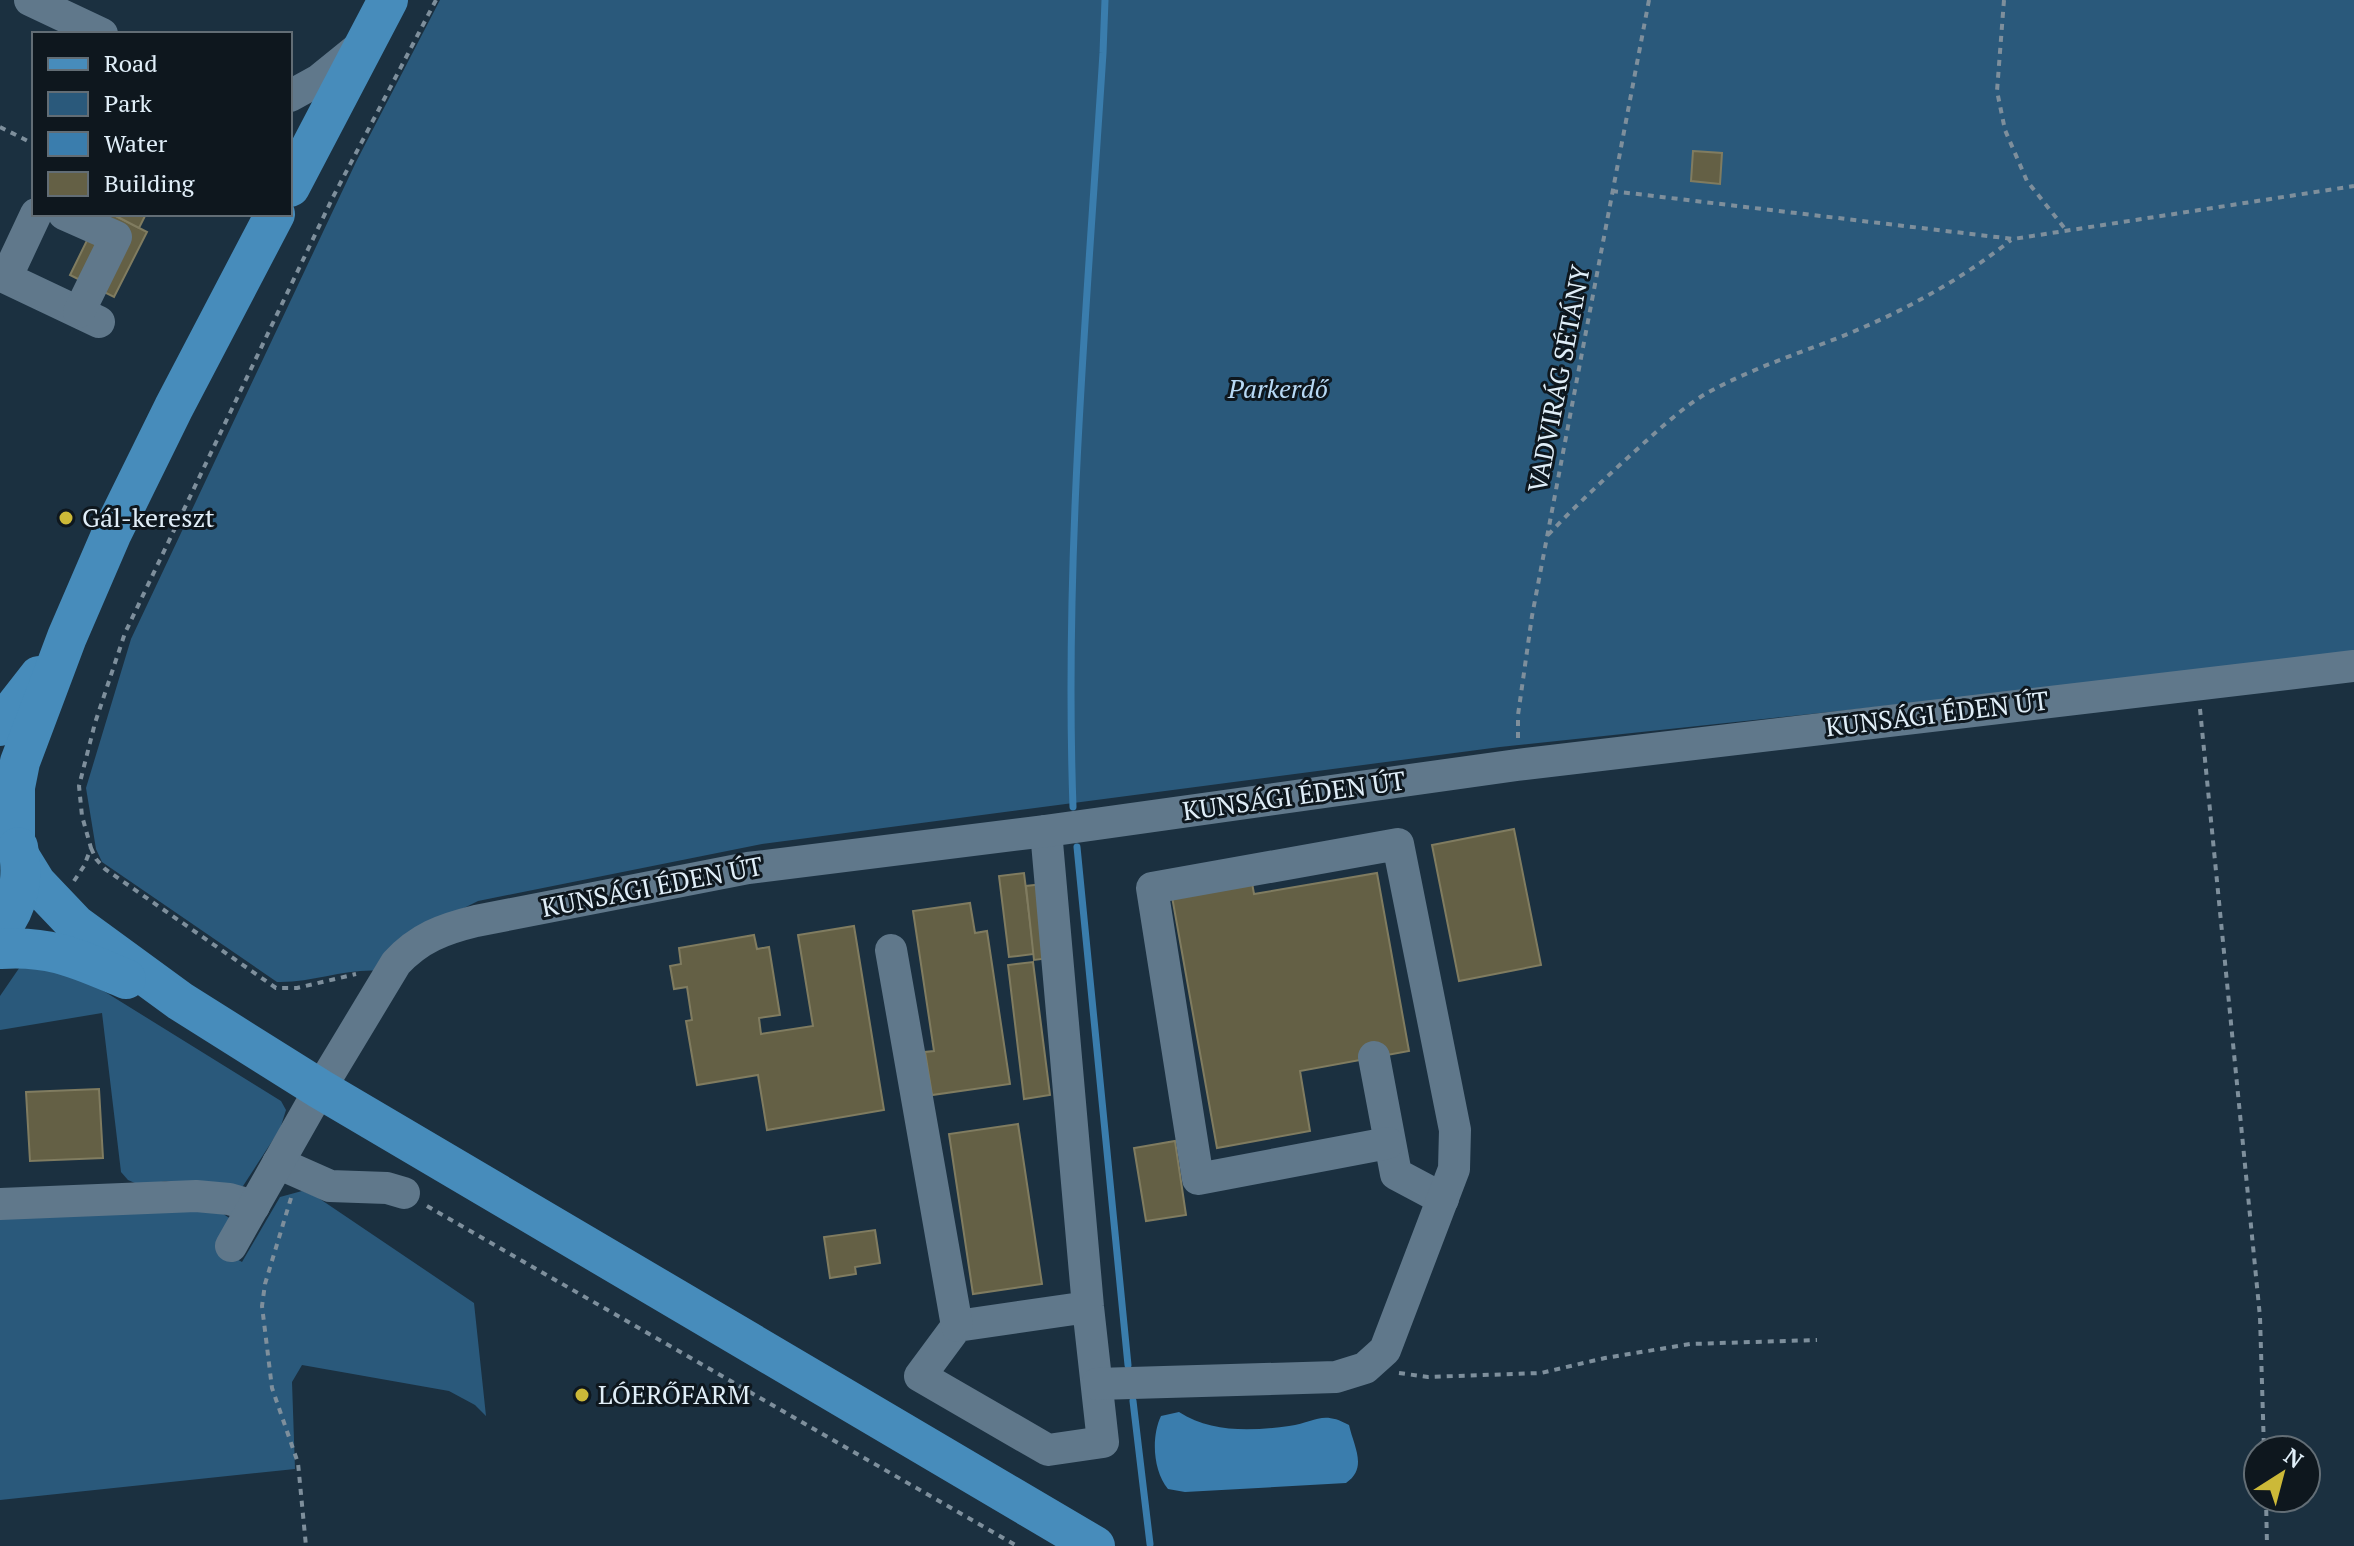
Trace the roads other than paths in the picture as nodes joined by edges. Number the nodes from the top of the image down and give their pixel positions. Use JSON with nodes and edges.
{"nodes":[{"id":1,"x":30,"y":0,"type":"edge"},
{"id":2,"x":388,"y":0,"type":"edge"},
{"id":3,"x":98,"y":32,"type":"edge"},
{"id":4,"x":366,"y":41,"type":"junction"},
{"id":5,"x":292,"y":95,"type":"edge"},
{"id":6,"x":302,"y":137,"type":"edge"},
{"id":7,"x":292,"y":179,"type":"edge"},
{"id":8,"x":35,"y":216,"type":"edge"},
{"id":9,"x":69,"y":216,"type":"edge"},
{"id":10,"x":261,"y":216,"type":"edge"},
{"id":11,"x":274,"y":216,"type":"edge"},
{"id":12,"x":252,"y":255,"type":"junction"},
{"id":13,"x":67,"y":637,"type":"junction"},
{"id":14,"x":2354,"y":666,"type":"edge"},
{"id":15,"x":0,"y":726,"type":"edge"},
{"id":16,"x":1046,"y":831,"type":"junction"},
{"id":17,"x":12,"y":836,"type":"edge"},
{"id":18,"x":0,"y":930,"type":"edge"},
{"id":19,"x":0,"y":949,"type":"edge"},
{"id":20,"x":891,"y":950,"type":"dead end"},
{"id":21,"x":180,"y":1001,"type":"junction"},
{"id":22,"x":1374,"y":1057,"type":"dead end"},
{"id":23,"x":320,"y":1089,"type":"junction"},
{"id":24,"x":1388,"y":1143,"type":"junction"},
{"id":25,"x":288,"y":1168,"type":"junction"},
{"id":26,"x":404,"y":1193,"type":"road end"},
{"id":27,"x":1443,"y":1199,"type":"junction"},
{"id":28,"x":0,"y":1204,"type":"edge"},
{"id":29,"x":254,"y":1206,"type":"junction"},
{"id":30,"x":231,"y":1246,"type":"dead end"},
{"id":31,"x":1088,"y":1307,"type":"junction"},
{"id":32,"x":957,"y":1326,"type":"junction"},
{"id":33,"x":1097,"y":1384,"type":"junction"},
{"id":34,"x":1095,"y":1546,"type":"edge"}],
"edges":[{"from":1,"to":3,"type":"street"},
{"from":2,"to":4,"type":"main road"},
{"from":4,"to":5,"type":"street"},
{"from":4,"to":6,"type":"main road"},
{"from":6,"to":7,"type":"main road"},
{"from":8,"to":9,"type":"street"},
{"from":10,"to":12,"type":"street"},
{"from":11,"to":12,"type":"main road"},
{"from":12,"to":13,"type":"main road"},
{"from":13,"to":15,"type":"main road"},
{"from":13,"to":17,"type":"main road"},
{"from":14,"to":16,"type":"street","name":"KUNSÁGI ÉDEN ÚT"},
{"from":16,"to":23,"type":"street","name":"KUNSÁGI ÉDEN ÚT"},
{"from":16,"to":31,"type":"street"},
{"from":17,"to":18,"type":"main road"},
{"from":17,"to":21,"type":"main road"},
{"from":19,"to":21,"type":"main road"},
{"from":20,"to":32,"type":"street"},
{"from":21,"to":23,"type":"main road"},
{"from":22,"to":24,"type":"street"},
{"from":23,"to":25,"type":"street","name":"KUNSÁGI ÉDEN ÚT"},
{"from":23,"to":34,"type":"main road"},
{"from":24,"to":27,"type":"street"},
{"from":24,"to":27,"type":"street"},
{"from":25,"to":26,"type":"street"},
{"from":25,"to":29,"type":"street","name":"KUNSÁGI ÉDEN ÚT"},
{"from":27,"to":33,"type":"street"},
{"from":28,"to":29,"type":"street"},
{"from":29,"to":30,"type":"street","name":"KUNSÁGI ÉDEN ÚT"},
{"from":31,"to":32,"type":"street"},
{"from":31,"to":33,"type":"street"},
{"from":32,"to":33,"type":"street"}]}
